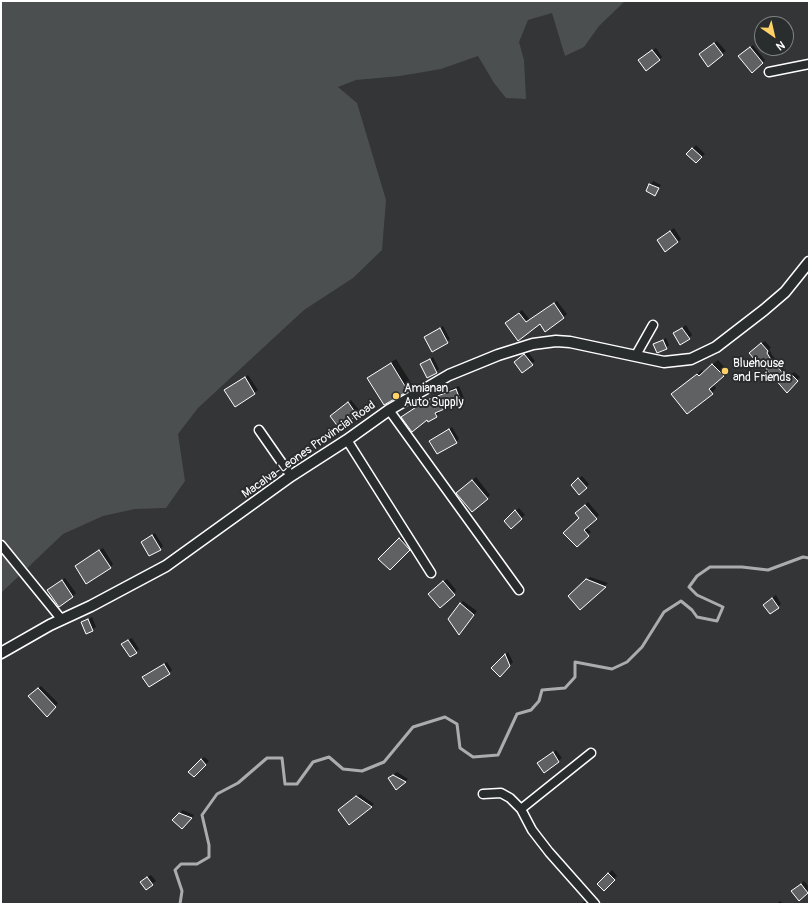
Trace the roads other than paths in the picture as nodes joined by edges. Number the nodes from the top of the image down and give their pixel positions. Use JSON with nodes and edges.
{"nodes":[{"id":1,"x":809,"y":64,"type":"edge"},
{"id":2,"x":769,"y":72,"type":"dead end"},
{"id":3,"x":809,"y":262,"type":"edge"},
{"id":4,"x":653,"y":325,"type":"dead end"},
{"id":5,"x":636,"y":356,"type":"junction"},
{"id":6,"x":389,"y":410,"type":"junction"},
{"id":7,"x":259,"y":430,"type":"dead end"},
{"id":8,"x":347,"y":440,"type":"junction"},
{"id":9,"x":291,"y":476,"type":"junction"},
{"id":10,"x":1,"y":545,"type":"edge"},
{"id":11,"x":431,"y":573,"type":"dead end"},
{"id":12,"x":519,"y":590,"type":"dead end"},
{"id":13,"x":62,"y":620,"type":"junction"},
{"id":14,"x":1,"y":653,"type":"edge"},
{"id":15,"x":591,"y":753,"type":"dead end"},
{"id":16,"x":483,"y":794,"type":"dead end"},
{"id":17,"x":521,"y":809,"type":"junction"},
{"id":18,"x":595,"y":904,"type":"edge"}],
"edges":[{"from":1,"to":2,"type":"street"},
{"from":3,"to":5,"type":"street","name":"Macalva-Leones Provincial Road"},
{"from":4,"to":5,"type":"street"},
{"from":5,"to":6,"type":"street","name":"Macalva-Leones Provincial Road"},
{"from":6,"to":8,"type":"street","name":"Macalva-Leones Provincial Road"},
{"from":6,"to":12,"type":"street"},
{"from":7,"to":9,"type":"street"},
{"from":8,"to":9,"type":"street","name":"Macalva-Leones Provincial Road"},
{"from":8,"to":11,"type":"street"},
{"from":9,"to":13,"type":"street","name":"Macalva-Leones Provincial Road"},
{"from":10,"to":13,"type":"street"},
{"from":13,"to":14,"type":"street","name":"Macalva-Leones Provincial Road"},
{"from":15,"to":17,"type":"street"},
{"from":16,"to":17,"type":"street"},
{"from":17,"to":18,"type":"street"}]}
